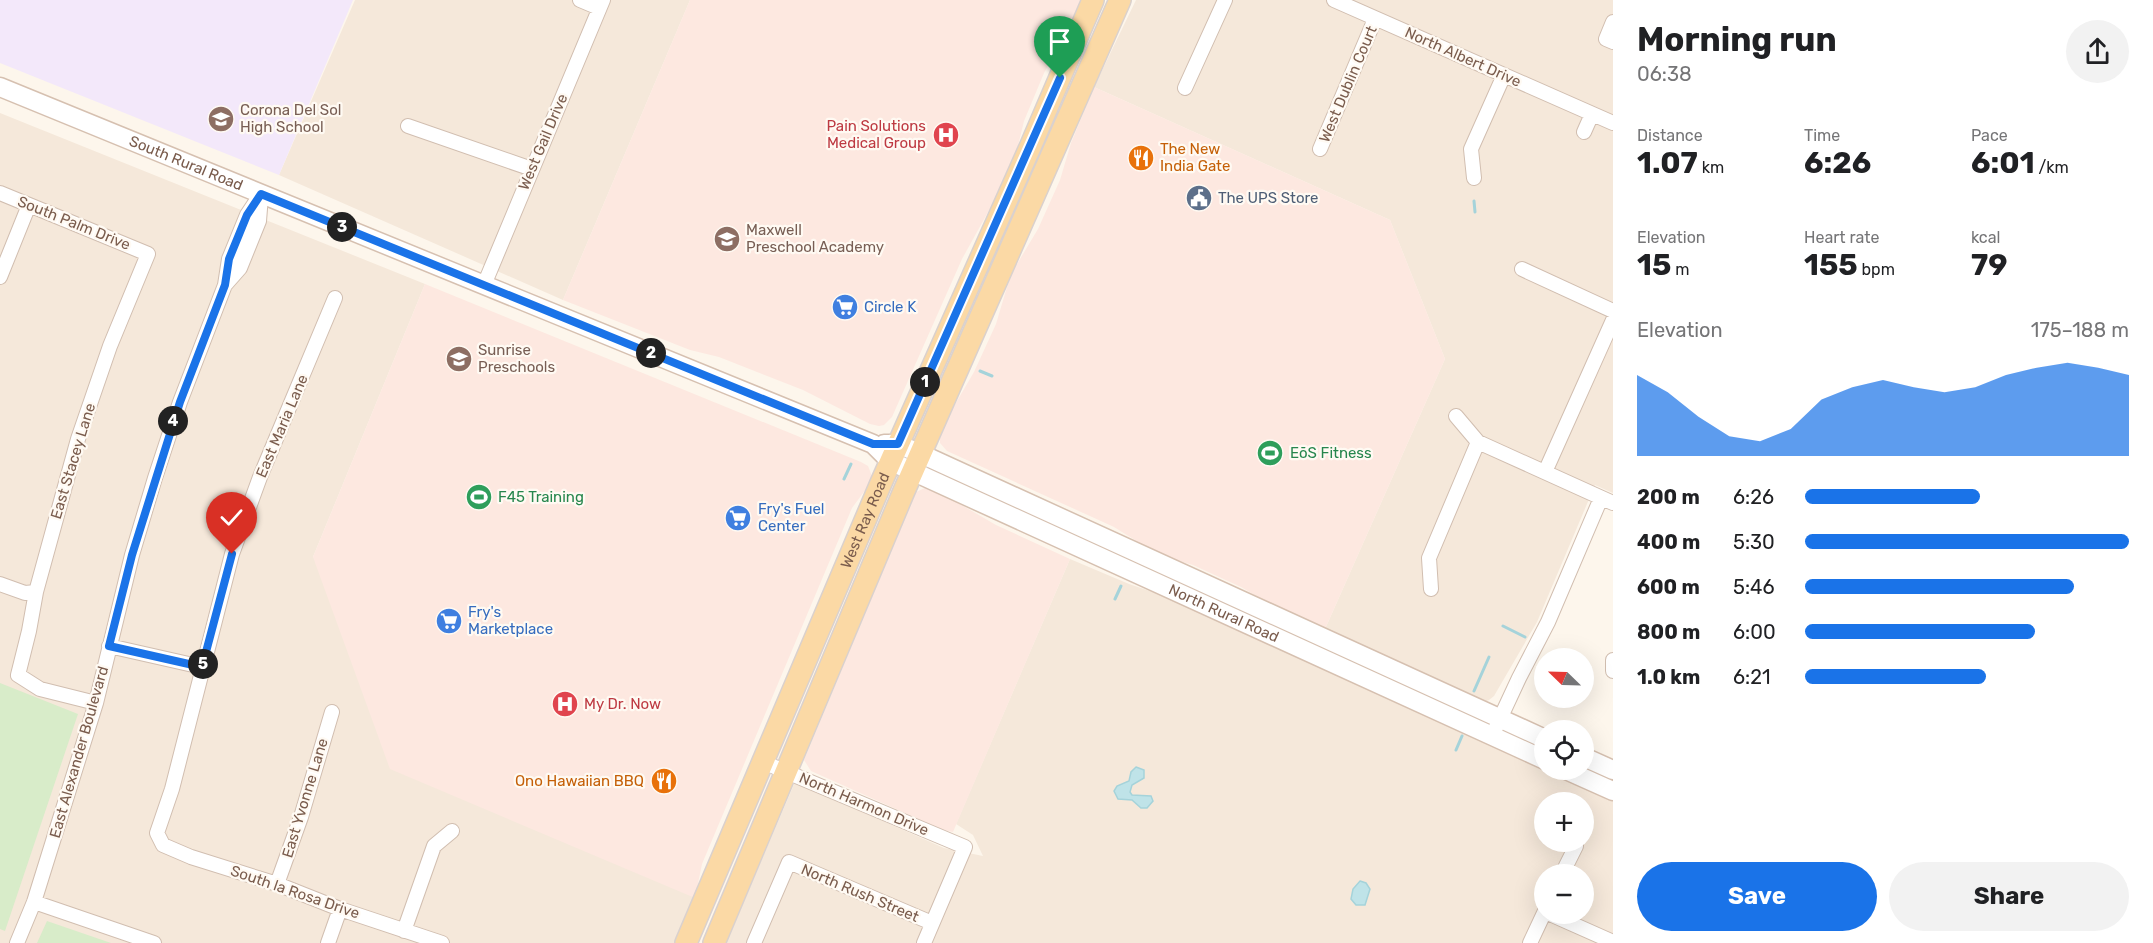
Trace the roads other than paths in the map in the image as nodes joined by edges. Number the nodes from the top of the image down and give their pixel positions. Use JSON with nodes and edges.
{"nodes":[{"id":1,"x":580,"y":0,"type":"edge"},
{"id":2,"x":1093,"y":0,"type":"edge"},
{"id":3,"x":1120,"y":0,"type":"edge"},
{"id":4,"x":1225,"y":0,"type":"edge"},
{"id":5,"x":1334,"y":0,"type":"edge"},
{"id":6,"x":601,"y":4,"type":"edge"},
{"id":7,"x":1376,"y":19,"type":"junction"},
{"id":8,"x":1613,"y":22,"type":"edge"},
{"id":9,"x":1609,"y":40,"type":"edge"},
{"id":10,"x":1504,"y":75,"type":"junction"},
{"id":11,"x":0,"y":87,"type":"edge"},
{"id":12,"x":1185,"y":88,"type":"dead end"},
{"id":13,"x":1592,"y":114,"type":"junction"},
{"id":14,"x":1613,"y":123,"type":"edge"},
{"id":15,"x":408,"y":126,"type":"dead end"},
{"id":16,"x":1584,"y":132,"type":"dead end"},
{"id":17,"x":1031,"y":145,"type":"junction"},
{"id":18,"x":1320,"y":149,"type":"dead end"},
{"id":19,"x":1053,"y":156,"type":"junction"},
{"id":20,"x":532,"y":169,"type":"junction"},
{"id":21,"x":1473,"y":178,"type":"dead end"},
{"id":22,"x":0,"y":193,"type":"edge"},
{"id":23,"x":261,"y":194,"type":"junction"},
{"id":24,"x":29,"y":205,"type":"junction"},
{"id":25,"x":148,"y":254,"type":"joint"},
{"id":26,"x":1522,"y":269,"type":"dead end"},
{"id":27,"x":0,"y":277,"type":"edge"},
{"id":28,"x":484,"y":285,"type":"junction"},
{"id":29,"x":335,"y":298,"type":"dead end"},
{"id":30,"x":1613,"y":311,"type":"edge"},
{"id":31,"x":1613,"y":320,"type":"edge"},
{"id":32,"x":1456,"y":416,"type":"dead end"},
{"id":33,"x":1478,"y":442,"type":"junction"},
{"id":34,"x":905,"y":458,"type":"junction"},
{"id":35,"x":1545,"y":472,"type":"junction"},
{"id":36,"x":1607,"y":501,"type":"edge"},
{"id":37,"x":0,"y":584,"type":"edge"},
{"id":38,"x":1431,"y":589,"type":"dead end"},
{"id":39,"x":36,"y":592,"type":"junction"},
{"id":40,"x":109,"y":646,"type":"junction"},
{"id":41,"x":1613,"y":660,"type":"edge"},
{"id":42,"x":202,"y":667,"type":"junction"},
{"id":43,"x":1613,"y":671,"type":"edge"},
{"id":44,"x":96,"y":703,"type":"junction"},
{"id":45,"x":332,"y":712,"type":"dead end"},
{"id":46,"x":1500,"y":718,"type":"junction"},
{"id":47,"x":1534,"y":734,"type":"edge"},
{"id":48,"x":1492,"y":735,"type":"junction"},
{"id":49,"x":1534,"y":755,"type":"edge"},
{"id":50,"x":1594,"y":761,"type":"edge"},
{"id":51,"x":764,"y":762,"type":"junction"},
{"id":52,"x":787,"y":770,"type":"junction"},
{"id":53,"x":1613,"y":770,"type":"edge"},
{"id":54,"x":1588,"y":780,"type":"edge"},
{"id":55,"x":1613,"y":791,"type":"edge"},
{"id":56,"x":452,"y":831,"type":"dead end"},
{"id":57,"x":157,"y":833,"type":"joint"},
{"id":58,"x":277,"y":884,"type":"junction"},
{"id":59,"x":34,"y":902,"type":"junction"},
{"id":60,"x":340,"y":909,"type":"junction"},
{"id":61,"x":932,"y":923,"type":"junction"},
{"id":62,"x":1539,"y":924,"type":"edge"},
{"id":63,"x":1572,"y":924,"type":"edge"},
{"id":64,"x":404,"y":931,"type":"junction"},
{"id":65,"x":1613,"y":942,"type":"edge"},
{"id":66,"x":17,"y":943,"type":"edge"},
{"id":67,"x":154,"y":943,"type":"edge"},
{"id":68,"x":328,"y":943,"type":"edge"},
{"id":69,"x":442,"y":943,"type":"edge"},
{"id":70,"x":686,"y":943,"type":"edge"},
{"id":71,"x":714,"y":943,"type":"edge"},
{"id":72,"x":754,"y":943,"type":"edge"},
{"id":73,"x":924,"y":943,"type":"edge"},
{"id":74,"x":1530,"y":943,"type":"edge"}],
"edges":[{"from":1,"to":6,"type":"street"},
{"from":2,"to":17,"type":"main road","name":"West Ray Road"},
{"from":3,"to":19,"type":"main road","name":"West Ray Road"},
{"from":4,"to":12,"type":"street"},
{"from":5,"to":7,"type":"street","name":"North Albert Drive"},
{"from":6,"to":20,"type":"street","name":"West Gail Drive"},
{"from":7,"to":10,"type":"street","name":"North Albert Drive"},
{"from":7,"to":18,"type":"street","name":"West Dublin Court"},
{"from":8,"to":9,"type":"street"},
{"from":10,"to":13,"type":"street","name":"North Albert Drive"},
{"from":10,"to":21,"type":"street"},
{"from":11,"to":23,"type":"main road","name":"South Rural Road"},
{"from":13,"to":14,"type":"street","name":"North Albert Drive"},
{"from":13,"to":16,"type":"street"},
{"from":15,"to":20,"type":"street"},
{"from":17,"to":19,"type":"main road"},
{"from":17,"to":34,"type":"main road","name":"West Ray Road"},
{"from":19,"to":34,"type":"main road","name":"West Ray Road"},
{"from":20,"to":28,"type":"street","name":"West Gail Drive"},
{"from":22,"to":24,"type":"street","name":"South Palm Drive"},
{"from":23,"to":28,"type":"main road","name":"South Rural Road"},
{"from":23,"to":40,"type":"street","name":"East Alexander Boulevard"},
{"from":24,"to":25,"type":"street","name":"South Palm Drive"},
{"from":24,"to":27,"type":"street"},
{"from":25,"to":39,"type":"street","name":"East Stacey Lane"},
{"from":26,"to":30,"type":"street"},
{"from":28,"to":34,"type":"main road","name":"South Rural Road"},
{"from":29,"to":42,"type":"street","name":"East Maria Lane"},
{"from":31,"to":35,"type":"street"},
{"from":32,"to":33,"type":"street"},
{"from":33,"to":35,"type":"street"},
{"from":33,"to":38,"type":"street"},
{"from":34,"to":46,"type":"main road","name":"North Rural Road"},
{"from":34,"to":48,"type":"main road","name":"North Rural Road"},
{"from":34,"to":51,"type":"main road","name":"West Ray Road"},
{"from":34,"to":52,"type":"main road","name":"West Ray Road"},
{"from":35,"to":36,"type":"street"},
{"from":36,"to":46,"type":"street"},
{"from":37,"to":39,"type":"street"},
{"from":39,"to":44,"type":"street","name":"East Stacey Lane"},
{"from":40,"to":42,"type":"street"},
{"from":40,"to":44,"type":"street","name":"East Alexander Boulevard"},
{"from":41,"to":43,"type":"street"},
{"from":42,"to":57,"type":"street","name":"East Maria Lane"},
{"from":44,"to":59,"type":"street","name":"East Alexander Boulevard"},
{"from":45,"to":58,"type":"street","name":"East Yvonne Lane"},
{"from":46,"to":47,"type":"main road","name":"North Rural Road"},
{"from":46,"to":48,"type":"street"},
{"from":48,"to":49,"type":"main road","name":"North Rural Road"},
{"from":50,"to":53,"type":"main road"},
{"from":51,"to":52,"type":"street","name":"North Harmon Drive"},
{"from":51,"to":70,"type":"main road","name":"West Ray Road"},
{"from":52,"to":61,"type":"street","name":"North Harmon Drive"},
{"from":52,"to":71,"type":"main road","name":"West Ray Road"},
{"from":54,"to":55,"type":"main road"},
{"from":56,"to":64,"type":"street"},
{"from":57,"to":58,"type":"street","name":"South la Rosa Drive"},
{"from":58,"to":60,"type":"street","name":"South la Rosa Drive"},
{"from":59,"to":66,"type":"street","name":"East Alexander Boulevard"},
{"from":59,"to":67,"type":"street"},
{"from":60,"to":64,"type":"street","name":"South la Rosa Drive"},
{"from":60,"to":68,"type":"street"},
{"from":61,"to":72,"type":"street","name":"North Rush Street"},
{"from":61,"to":73,"type":"street"},
{"from":62,"to":74,"type":"street"},
{"from":63,"to":65,"type":"street"},
{"from":64,"to":69,"type":"street","name":"South la Rosa Drive"}]}
